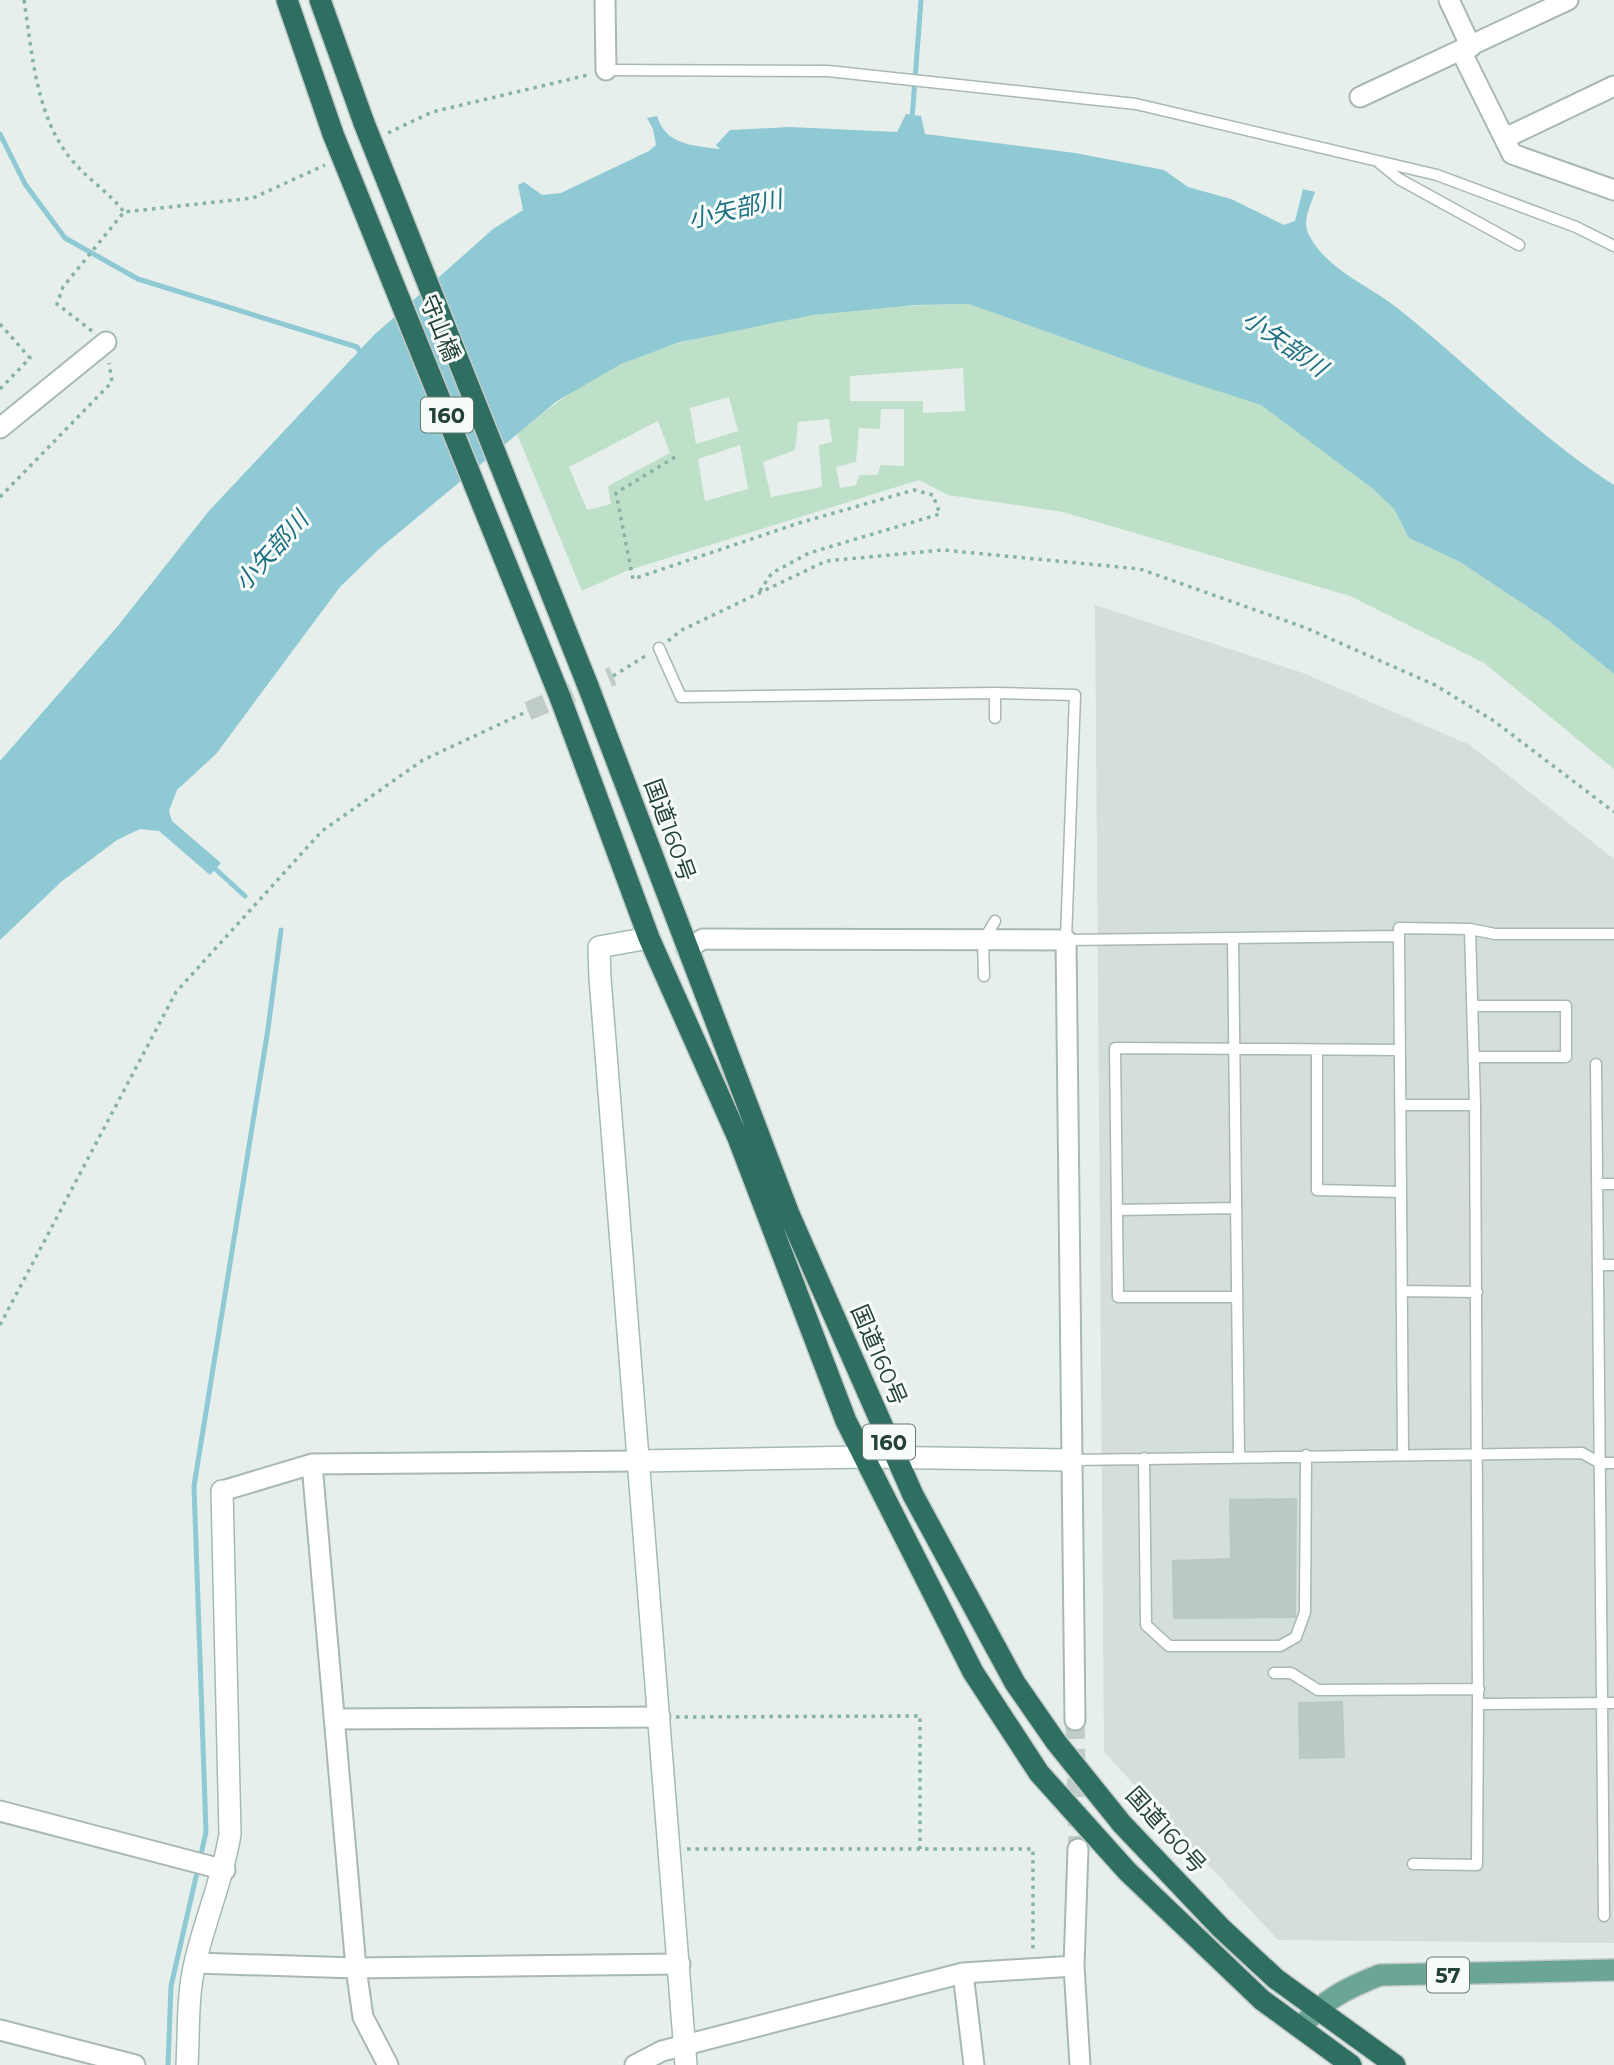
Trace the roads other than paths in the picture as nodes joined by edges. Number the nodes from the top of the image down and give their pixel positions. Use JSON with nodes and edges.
{"nodes":[{"id":1,"x":287,"y":0,"type":"edge"},
{"id":2,"x":320,"y":0,"type":"edge"},
{"id":3,"x":605,"y":0,"type":"edge"},
{"id":4,"x":1449,"y":0,"type":"edge"},
{"id":5,"x":1568,"y":0,"type":"edge"},
{"id":6,"x":1466,"y":49,"type":"junction"},
{"id":7,"x":606,"y":70,"type":"joint"},
{"id":8,"x":1614,"y":86,"type":"edge"},
{"id":9,"x":1360,"y":97,"type":"dead end"},
{"id":10,"x":1504,"y":138,"type":"junction"},
{"id":11,"x":1374,"y":158,"type":"junction"},
{"id":12,"x":1614,"y":190,"type":"edge"},
{"id":13,"x":1519,"y":245,"type":"dead end"},
{"id":14,"x":1614,"y":246,"type":"edge"},
{"id":15,"x":106,"y":342,"type":"road end"},
{"id":16,"x":0,"y":428,"type":"edge"},
{"id":17,"x":659,"y":648,"type":"road end"},
{"id":18,"x":588,"y":686,"type":"joint"},
{"id":19,"x":995,"y":693,"type":"junction"},
{"id":20,"x":995,"y":718,"type":"dead end"},
{"id":21,"x":995,"y":921,"type":"dead end"},
{"id":22,"x":1470,"y":929,"type":"junction"},
{"id":23,"x":1614,"y":934,"type":"edge"},
{"id":24,"x":1399,"y":936,"type":"junction"},
{"id":25,"x":649,"y":938,"type":"junction"},
{"id":26,"x":1233,"y":938,"type":"junction"},
{"id":27,"x":1066,"y":940,"type":"junction"},
{"id":28,"x":983,"y":941,"type":"junction"},
{"id":29,"x":687,"y":949,"type":"junction"},
{"id":30,"x":984,"y":976,"type":"dead end"},
{"id":31,"x":1472,"y":1006,"type":"junction"},
{"id":32,"x":1234,"y":1049,"type":"junction"},
{"id":33,"x":1317,"y":1050,"type":"junction"},
{"id":34,"x":1400,"y":1050,"type":"junction"},
{"id":35,"x":1474,"y":1057,"type":"junction"},
{"id":36,"x":1596,"y":1065,"type":"dead end"},
{"id":37,"x":1401,"y":1104,"type":"junction"},
{"id":38,"x":1475,"y":1105,"type":"junction"},
{"id":39,"x":1597,"y":1184,"type":"junction"},
{"id":40,"x":1614,"y":1184,"type":"edge"},
{"id":41,"x":1401,"y":1192,"type":"junction"},
{"id":42,"x":1236,"y":1208,"type":"junction"},
{"id":43,"x":1117,"y":1210,"type":"junction"},
{"id":44,"x":1598,"y":1265,"type":"junction"},
{"id":45,"x":1614,"y":1265,"type":"edge"},
{"id":46,"x":1402,"y":1290,"type":"junction"},
{"id":47,"x":1477,"y":1292,"type":"junction"},
{"id":48,"x":1237,"y":1297,"type":"junction"},
{"id":49,"x":1403,"y":1453,"type":"junction"},
{"id":50,"x":1479,"y":1454,"type":"junction"},
{"id":51,"x":1306,"y":1455,"type":"junction"},
{"id":52,"x":1239,"y":1456,"type":"junction"},
{"id":53,"x":865,"y":1457,"type":"junction"},
{"id":54,"x":896,"y":1458,"type":"junction"},
{"id":55,"x":1144,"y":1458,"type":"junction"},
{"id":56,"x":1072,"y":1460,"type":"junction"},
{"id":57,"x":640,"y":1461,"type":"junction"},
{"id":58,"x":1600,"y":1463,"type":"junction"},
{"id":59,"x":1614,"y":1463,"type":"edge"},
{"id":60,"x":312,"y":1464,"type":"junction"},
{"id":61,"x":222,"y":1491,"type":"joint"},
{"id":62,"x":1274,"y":1673,"type":"dead end"},
{"id":63,"x":1479,"y":1689,"type":"junction"},
{"id":64,"x":1614,"y":1703,"type":"edge"},
{"id":65,"x":1478,"y":1704,"type":"junction"},
{"id":66,"x":1602,"y":1704,"type":"junction"},
{"id":67,"x":660,"y":1717,"type":"junction"},
{"id":68,"x":334,"y":1719,"type":"junction"},
{"id":69,"x":1075,"y":1720,"type":"tunnel mouth"},
{"id":70,"x":0,"y":1811,"type":"edge"},
{"id":71,"x":1078,"y":1849,"type":"tunnel mouth"},
{"id":72,"x":1413,"y":1864,"type":"dead end"},
{"id":73,"x":207,"y":1866,"type":"junction"},
{"id":74,"x":1604,"y":1916,"type":"dead end"},
{"id":75,"x":195,"y":1963,"type":"junction"},
{"id":76,"x":680,"y":1964,"type":"junction"},
{"id":77,"x":1074,"y":1966,"type":"junction"},
{"id":78,"x":356,"y":1968,"type":"junction"},
{"id":79,"x":1614,"y":1970,"type":"edge"},
{"id":80,"x":963,"y":1973,"type":"junction"},
{"id":81,"x":1317,"y":2008,"type":"junction"},
{"id":82,"x":1301,"y":2028,"type":"junction"},
{"id":83,"x":0,"y":2030,"type":"edge"},
{"id":84,"x":685,"y":2056,"type":"edge"},
{"id":85,"x":135,"y":2065,"type":"edge"},
{"id":86,"x":187,"y":2065,"type":"edge"},
{"id":87,"x":388,"y":2065,"type":"edge"},
{"id":88,"x":635,"y":2065,"type":"edge"},
{"id":89,"x":974,"y":2065,"type":"edge"},
{"id":90,"x":1080,"y":2065,"type":"edge"},
{"id":91,"x":1351,"y":2065,"type":"edge"},
{"id":92,"x":1395,"y":2065,"type":"edge"}],
"edges":[{"from":1,"to":25,"type":"highway","name":"守山橋","number":"160","bridge":true},
{"from":2,"to":18,"type":"highway","name":"守山橋","number":"160","bridge":true},
{"from":3,"to":7,"type":"street"},
{"from":4,"to":6,"type":"street"},
{"from":5,"to":6,"type":"street"},
{"from":6,"to":9,"type":"street"},
{"from":6,"to":10,"type":"street"},
{"from":7,"to":11,"type":"lane"},
{"from":8,"to":10,"type":"street"},
{"from":10,"to":12,"type":"street"},
{"from":11,"to":13,"type":"lane"},
{"from":11,"to":14,"type":"lane"},
{"from":15,"to":16,"type":"street"},
{"from":17,"to":19,"type":"lane"},
{"from":18,"to":29,"type":"highway","name":"国道160号","number":"160"},
{"from":19,"to":20,"type":"lane"},
{"from":19,"to":27,"type":"lane"},
{"from":21,"to":28,"type":"lane"},
{"from":22,"to":23,"type":"lane"},
{"from":22,"to":24,"type":"lane"},
{"from":22,"to":31,"type":"lane"},
{"from":24,"to":26,"type":"lane"},
{"from":24,"to":34,"type":"lane"},
{"from":25,"to":53,"type":"highway","number":"160"},
{"from":25,"to":57,"type":"street"},
{"from":26,"to":27,"type":"lane"},
{"from":26,"to":32,"type":"lane"},
{"from":27,"to":28,"type":"street"},
{"from":27,"to":56,"type":"street"},
{"from":28,"to":29,"type":"street"},
{"from":28,"to":30,"type":"lane"},
{"from":29,"to":54,"type":"highway","name":"国道160号","number":"160"},
{"from":31,"to":35,"type":"lane"},
{"from":31,"to":35,"type":"lane"},
{"from":32,"to":33,"type":"lane"},
{"from":32,"to":42,"type":"lane"},
{"from":32,"to":43,"type":"lane"},
{"from":33,"to":34,"type":"lane"},
{"from":33,"to":41,"type":"lane"},
{"from":34,"to":37,"type":"lane"},
{"from":35,"to":38,"type":"lane"},
{"from":36,"to":39,"type":"lane"},
{"from":37,"to":38,"type":"lane"},
{"from":37,"to":41,"type":"lane"},
{"from":38,"to":47,"type":"lane"},
{"from":39,"to":40,"type":"lane"},
{"from":39,"to":44,"type":"lane"},
{"from":41,"to":46,"type":"lane"},
{"from":42,"to":43,"type":"lane"},
{"from":42,"to":48,"type":"lane"},
{"from":43,"to":48,"type":"lane"},
{"from":44,"to":45,"type":"lane"},
{"from":44,"to":58,"type":"lane"},
{"from":46,"to":47,"type":"lane"},
{"from":46,"to":49,"type":"lane"},
{"from":47,"to":50,"type":"lane"},
{"from":48,"to":52,"type":"lane"},
{"from":49,"to":50,"type":"lane"},
{"from":49,"to":51,"type":"lane"},
{"from":50,"to":58,"type":"lane"},
{"from":50,"to":63,"type":"lane"},
{"from":51,"to":52,"type":"lane"},
{"from":51,"to":55,"type":"lane"},
{"from":52,"to":55,"type":"lane"},
{"from":53,"to":54,"type":"street"},
{"from":53,"to":57,"type":"street"},
{"from":53,"to":82,"type":"highway","number":"160"},
{"from":54,"to":56,"type":"street"},
{"from":54,"to":81,"type":"highway","name":"国道160号","number":"160"},
{"from":55,"to":56,"type":"lane"},
{"from":56,"to":69,"type":"street"},
{"from":57,"to":60,"type":"street"},
{"from":57,"to":67,"type":"street"},
{"from":58,"to":59,"type":"lane"},
{"from":58,"to":66,"type":"lane"},
{"from":60,"to":61,"type":"street"},
{"from":60,"to":68,"type":"street"},
{"from":61,"to":73,"type":"street"},
{"from":62,"to":63,"type":"lane"},
{"from":63,"to":65,"type":"lane"},
{"from":64,"to":66,"type":"lane"},
{"from":65,"to":66,"type":"lane"},
{"from":65,"to":72,"type":"lane"},
{"from":66,"to":74,"type":"lane"},
{"from":67,"to":68,"type":"street"},
{"from":67,"to":76,"type":"street"},
{"from":68,"to":78,"type":"street"},
{"from":70,"to":73,"type":"street"},
{"from":71,"to":77,"type":"street"},
{"from":73,"to":75,"type":"street"},
{"from":75,"to":78,"type":"street"},
{"from":75,"to":86,"type":"street"},
{"from":76,"to":78,"type":"street"},
{"from":76,"to":84,"type":"street"},
{"from":77,"to":80,"type":"street"},
{"from":77,"to":90,"type":"street"},
{"from":78,"to":87,"type":"street"},
{"from":79,"to":81,"type":"main road","number":"57"},
{"from":80,"to":84,"type":"street"},
{"from":80,"to":89,"type":"street"},
{"from":81,"to":82,"type":"main road","number":"57"},
{"from":81,"to":92,"type":"highway","name":"国道160号","number":"160"},
{"from":82,"to":91,"type":"highway","number":"160"},
{"from":83,"to":85,"type":"street"},
{"from":84,"to":88,"type":"street"}]}
